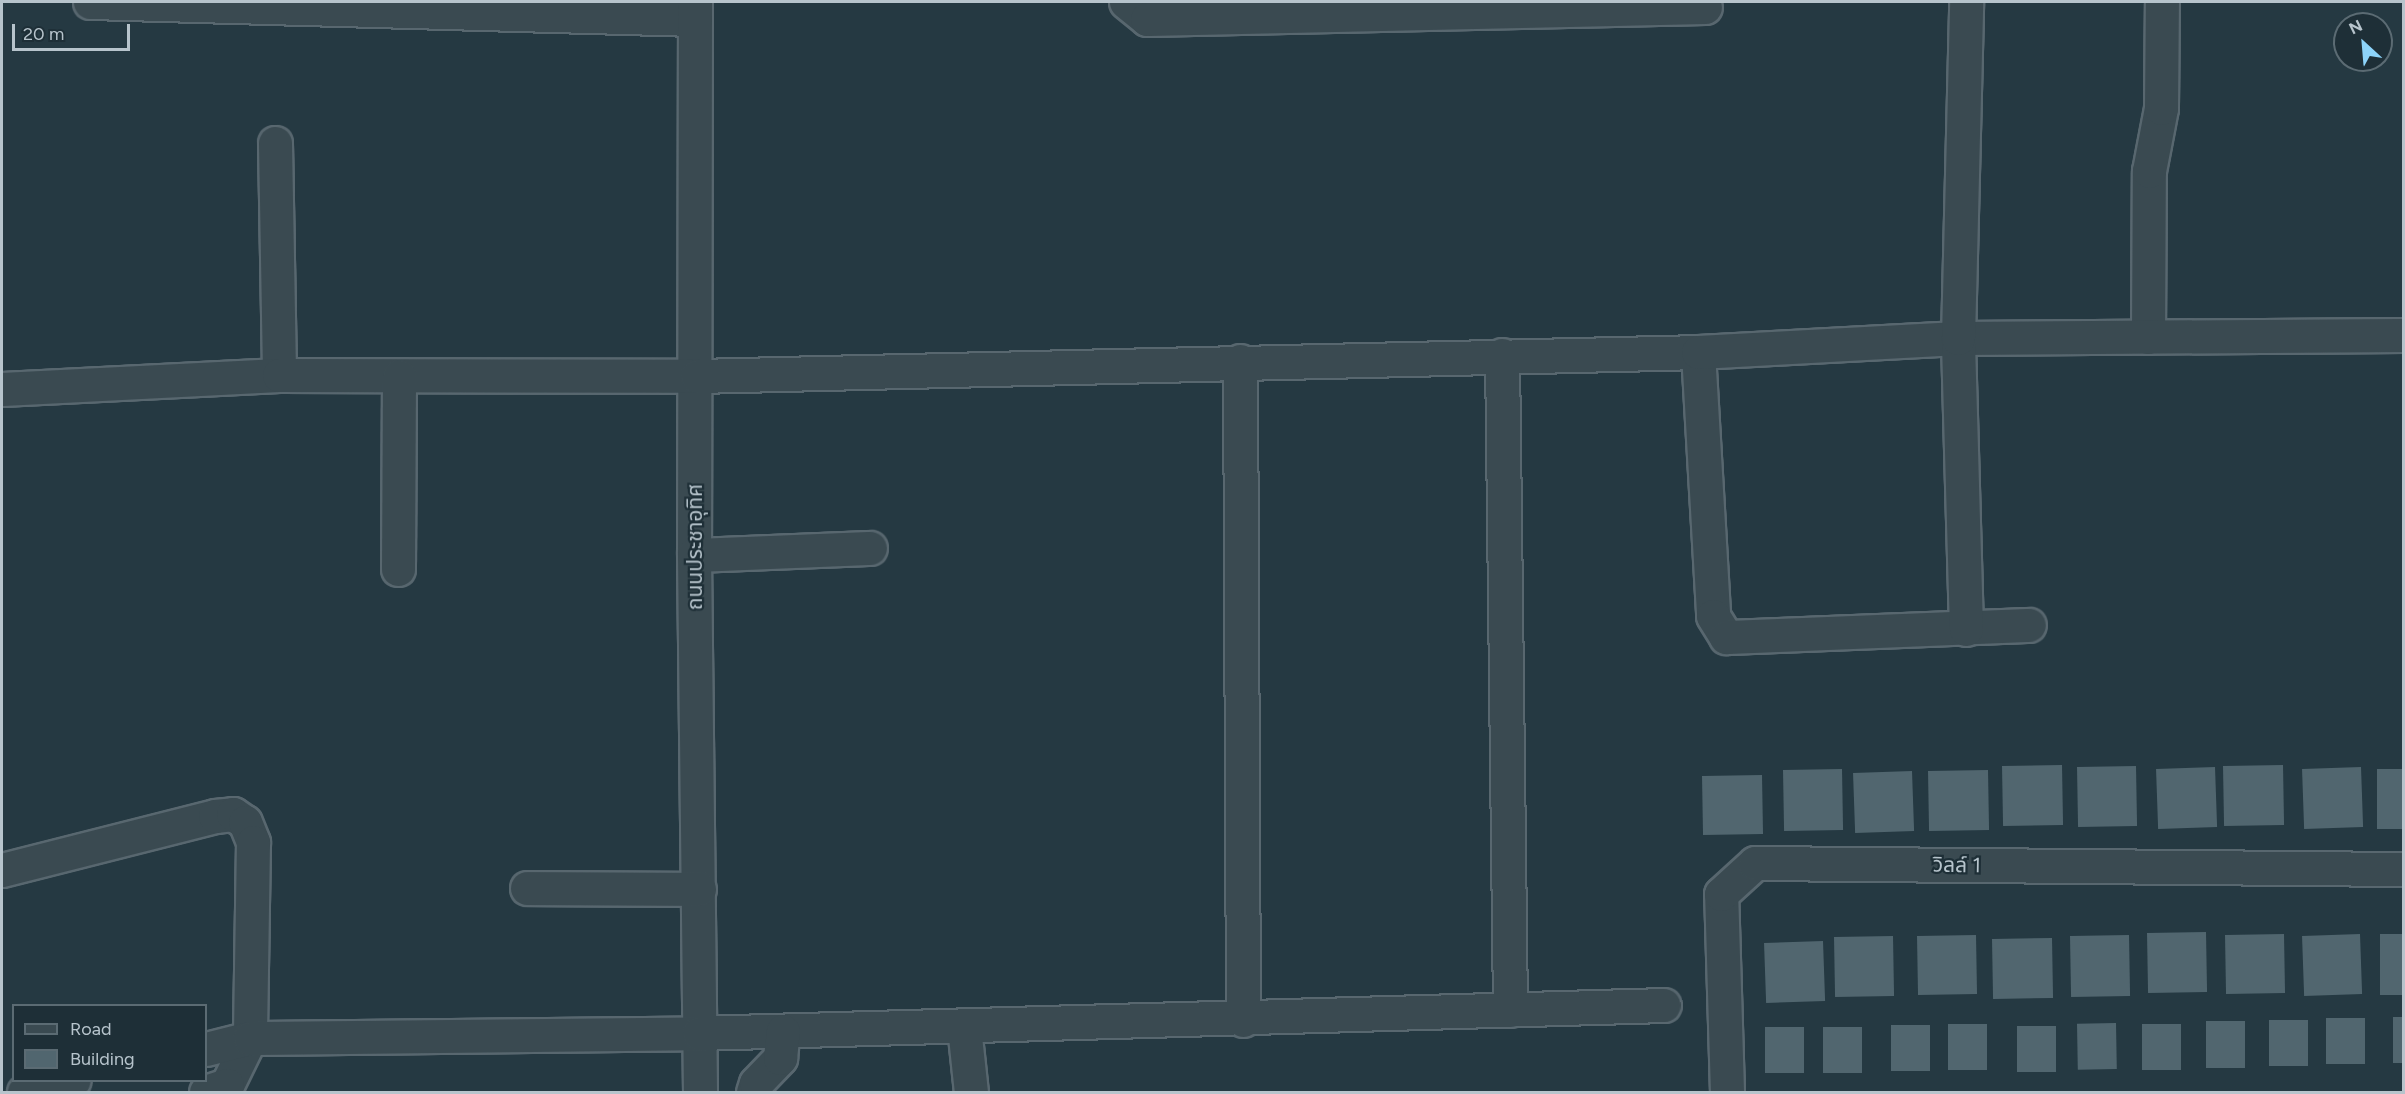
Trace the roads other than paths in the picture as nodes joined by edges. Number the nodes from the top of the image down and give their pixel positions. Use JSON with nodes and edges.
{"nodes":[{"id":1,"x":90,"y":2,"type":"edge"},
{"id":2,"x":1126,"y":2,"type":"edge"},
{"id":3,"x":1966,"y":2,"type":"edge"},
{"id":4,"x":2162,"y":2,"type":"edge"},
{"id":5,"x":1706,"y":7,"type":"dead end"},
{"id":6,"x":695,"y":10,"type":"edge"},
{"id":7,"x":275,"y":143,"type":"dead end"},
{"id":8,"x":2403,"y":335,"type":"edge"},
{"id":9,"x":2148,"y":337,"type":"junction"},
{"id":10,"x":1958,"y":338,"type":"junction"},
{"id":11,"x":1698,"y":352,"type":"junction"},
{"id":12,"x":1502,"y":356,"type":"junction"},
{"id":13,"x":1240,"y":361,"type":"junction"},
{"id":14,"x":279,"y":375,"type":"junction"},
{"id":15,"x":399,"y":376,"type":"junction"},
{"id":16,"x":697,"y":376,"type":"junction"},
{"id":17,"x":2,"y":389,"type":"edge"},
{"id":18,"x":870,"y":548,"type":"dead end"},
{"id":19,"x":694,"y":555,"type":"junction"},
{"id":20,"x":398,"y":569,"type":"dead end"},
{"id":21,"x":2029,"y":626,"type":"dead end"},
{"id":22,"x":1966,"y":629,"type":"junction"},
{"id":23,"x":2403,"y":869,"type":"edge"},
{"id":24,"x":2,"y":870,"type":"edge"},
{"id":25,"x":527,"y":888,"type":"dead end"},
{"id":26,"x":699,"y":889,"type":"junction"},
{"id":27,"x":1664,"y":1005,"type":"dead end"},
{"id":28,"x":1510,"y":1010,"type":"junction"},
{"id":29,"x":1243,"y":1020,"type":"junction"},
{"id":30,"x":964,"y":1027,"type":"junction"},
{"id":31,"x":783,"y":1031,"type":"junction"},
{"id":32,"x":699,"y":1033,"type":"junction"},
{"id":33,"x":250,"y":1038,"type":"junction"},
{"id":34,"x":207,"y":1049,"type":"edge"},
{"id":35,"x":66,"y":1082,"type":"edge"},
{"id":36,"x":24,"y":1092,"type":"edge"},
{"id":37,"x":206,"y":1092,"type":"edge"},
{"id":38,"x":700,"y":1092,"type":"edge"},
{"id":39,"x":753,"y":1092,"type":"edge"},
{"id":40,"x":971,"y":1092,"type":"edge"},
{"id":41,"x":1727,"y":1092,"type":"edge"}],
"edges":[{"from":1,"to":6,"type":"street"},
{"from":2,"to":5,"type":"street"},
{"from":3,"to":10,"type":"street"},
{"from":4,"to":9,"type":"street"},
{"from":6,"to":16,"type":"street","name":"ถนนประชาอุทิศ"},
{"from":7,"to":14,"type":"street"},
{"from":8,"to":9,"type":"street"},
{"from":9,"to":10,"type":"street"},
{"from":10,"to":11,"type":"street"},
{"from":10,"to":22,"type":"street"},
{"from":11,"to":12,"type":"street"},
{"from":11,"to":22,"type":"street"},
{"from":12,"to":13,"type":"street"},
{"from":12,"to":28,"type":"street"},
{"from":13,"to":16,"type":"street"},
{"from":13,"to":29,"type":"street"},
{"from":14,"to":15,"type":"street"},
{"from":14,"to":17,"type":"street"},
{"from":15,"to":16,"type":"street"},
{"from":15,"to":20,"type":"street"},
{"from":16,"to":19,"type":"street","name":"ถนนประชาอุทิศ"},
{"from":18,"to":19,"type":"street"},
{"from":19,"to":26,"type":"street","name":"ถนนประชาอุทิศ"},
{"from":21,"to":22,"type":"street"},
{"from":23,"to":41,"type":"street","name":"วิลล์ 1"},
{"from":24,"to":33,"type":"street"},
{"from":25,"to":26,"type":"street"},
{"from":26,"to":32,"type":"street","name":"ถนนประชาอุทิศ"},
{"from":27,"to":28,"type":"street"},
{"from":28,"to":29,"type":"street"},
{"from":29,"to":30,"type":"street"},
{"from":30,"to":31,"type":"street"},
{"from":30,"to":40,"type":"street"},
{"from":31,"to":32,"type":"street"},
{"from":31,"to":39,"type":"street"},
{"from":32,"to":33,"type":"street"},
{"from":32,"to":38,"type":"street","name":"ถนนประชาอุทิศ"},
{"from":33,"to":34,"type":"street"},
{"from":33,"to":37,"type":"street"},
{"from":35,"to":36,"type":"street"}]}
